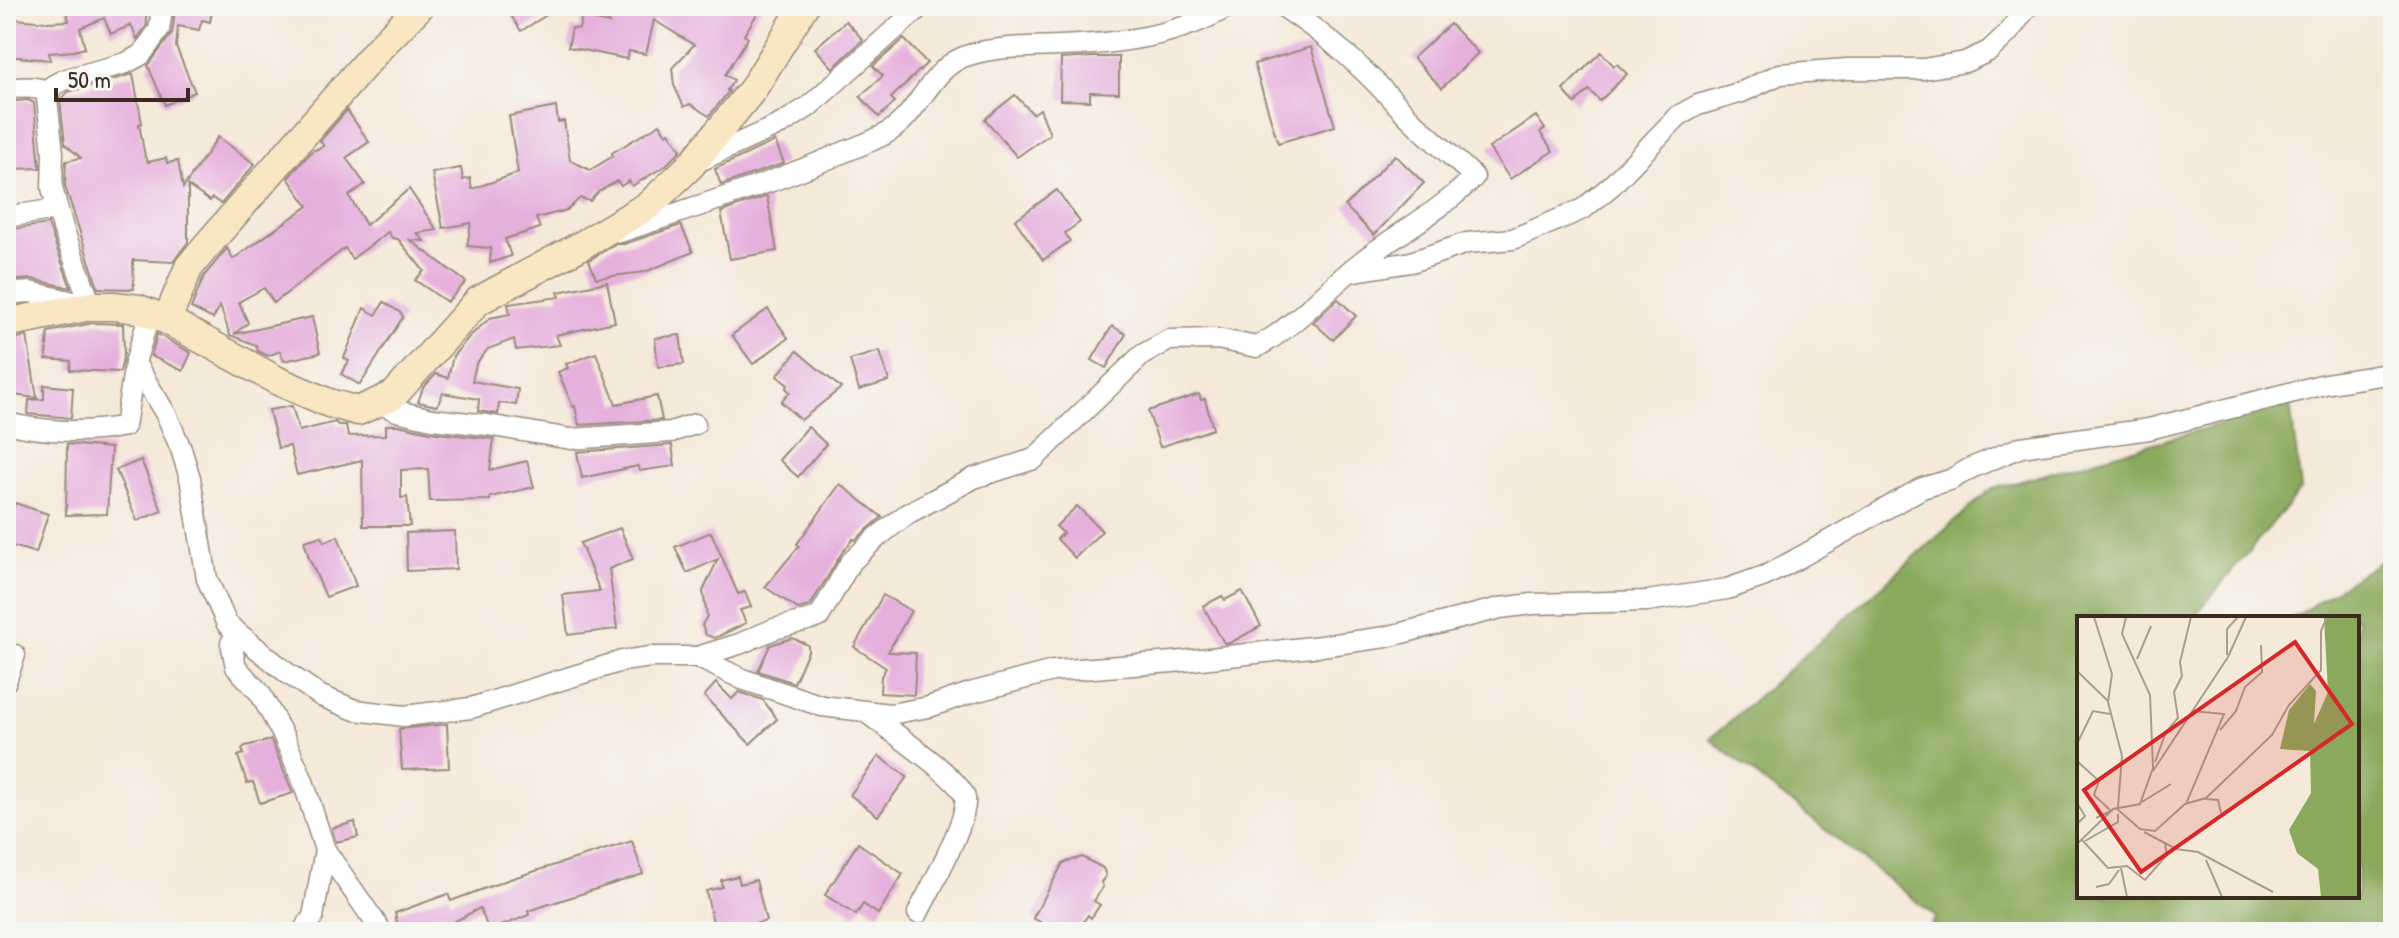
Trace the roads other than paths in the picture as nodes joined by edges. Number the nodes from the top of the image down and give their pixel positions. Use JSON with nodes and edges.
{"nodes":[{"id":1,"x":158,"y":6,"type":"edge"},
{"id":2,"x":420,"y":6,"type":"edge"},
{"id":3,"x":804,"y":6,"type":"edge"},
{"id":4,"x":921,"y":6,"type":"edge"},
{"id":5,"x":1229,"y":6,"type":"edge"},
{"id":6,"x":1282,"y":6,"type":"edge"},
{"id":7,"x":2028,"y":6,"type":"edge"},
{"id":8,"x":6,"y":89,"type":"edge"},
{"id":9,"x":50,"y":92,"type":"junction"},
{"id":10,"x":691,"y":165,"type":"junction"},
{"id":11,"x":57,"y":209,"type":"junction"},
{"id":12,"x":6,"y":217,"type":"edge"},
{"id":13,"x":582,"y":245,"type":"junction"},
{"id":14,"x":1349,"y":272,"type":"junction"},
{"id":15,"x":6,"y":294,"type":"edge"},
{"id":16,"x":91,"y":306,"type":"junction"},
{"id":17,"x":159,"y":317,"type":"junction"},
{"id":18,"x":6,"y":323,"type":"edge"},
{"id":19,"x":135,"y":363,"type":"junction"},
{"id":20,"x":2393,"y":373,"type":"edge"},
{"id":21,"x":378,"y":403,"type":"junction"},
{"id":22,"x":6,"y":423,"type":"edge"},
{"id":23,"x":695,"y":424,"type":"dead end"},
{"id":24,"x":236,"y":634,"type":"junction"},
{"id":25,"x":15,"y":655,"type":"dead end"},
{"id":26,"x":697,"y":657,"type":"junction"},
{"id":27,"x":6,"y":681,"type":"edge"},
{"id":28,"x":867,"y":713,"type":"junction"},
{"id":29,"x":325,"y":850,"type":"junction"},
{"id":30,"x":918,"y":913,"type":"dead end"},
{"id":31,"x":302,"y":932,"type":"edge"},
{"id":32,"x":382,"y":932,"type":"edge"}],
"edges":[{"from":1,"to":9,"type":"street"},
{"from":2,"to":17,"type":"main road"},
{"from":3,"to":10,"type":"main road"},
{"from":4,"to":10,"type":"street"},
{"from":5,"to":13,"type":"street"},
{"from":6,"to":14,"type":"street"},
{"from":7,"to":14,"type":"street"},
{"from":8,"to":9,"type":"street"},
{"from":9,"to":11,"type":"street"},
{"from":10,"to":13,"type":"main road"},
{"from":11,"to":12,"type":"street"},
{"from":11,"to":16,"type":"street"},
{"from":13,"to":21,"type":"main road"},
{"from":14,"to":26,"type":"street"},
{"from":15,"to":16,"type":"street"},
{"from":16,"to":17,"type":"main road"},
{"from":16,"to":18,"type":"main road"},
{"from":17,"to":19,"type":"street"},
{"from":17,"to":21,"type":"main road"},
{"from":19,"to":22,"type":"street"},
{"from":19,"to":24,"type":"street"},
{"from":20,"to":28,"type":"street"},
{"from":21,"to":23,"type":"street"},
{"from":24,"to":26,"type":"street"},
{"from":24,"to":29,"type":"street"},
{"from":25,"to":27,"type":"street"},
{"from":26,"to":28,"type":"street"},
{"from":28,"to":30,"type":"street"},
{"from":29,"to":31,"type":"street"},
{"from":29,"to":32,"type":"street"}]}
